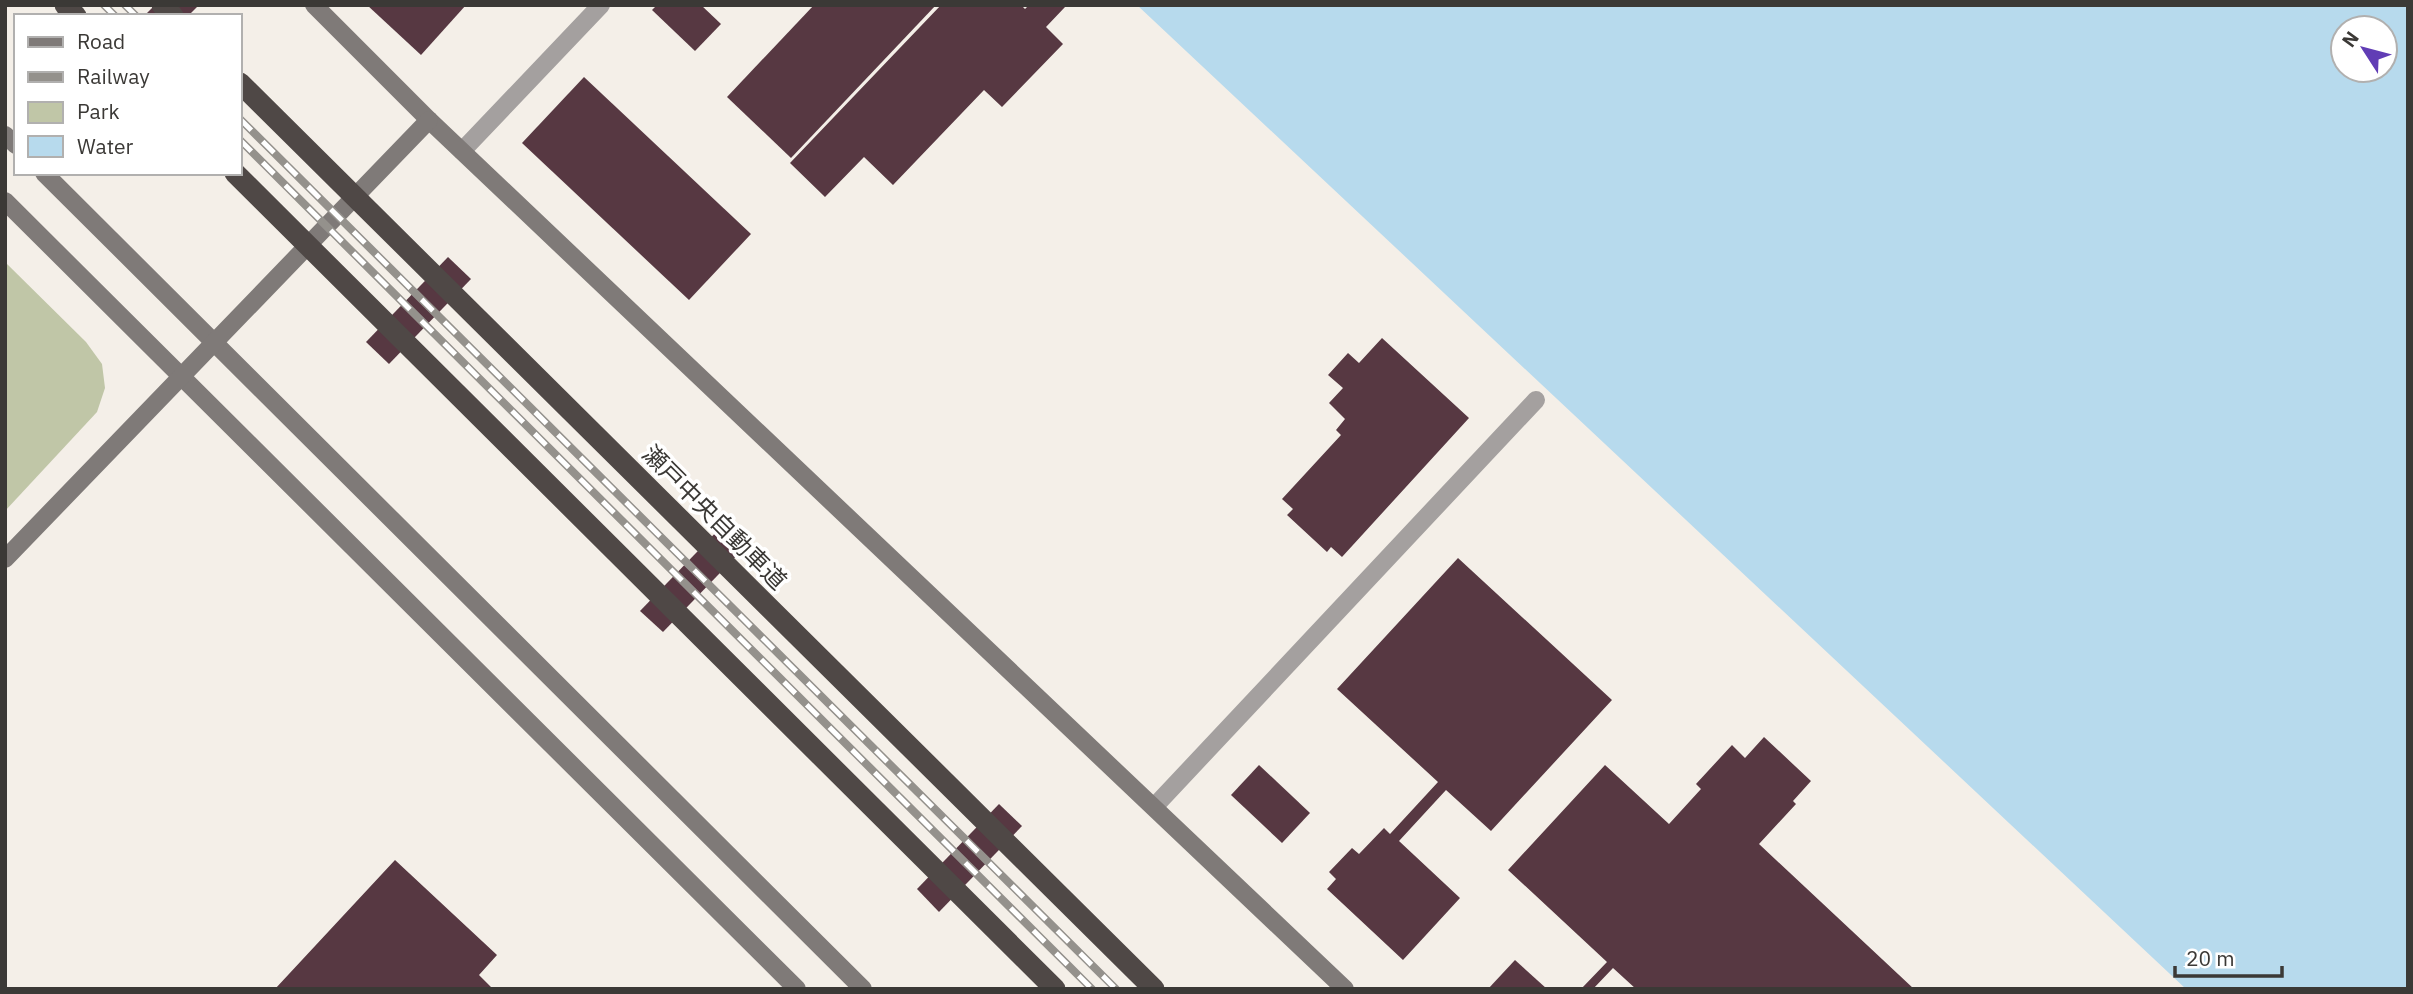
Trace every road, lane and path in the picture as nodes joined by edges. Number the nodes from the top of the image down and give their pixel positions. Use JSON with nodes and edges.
{"nodes":[{"id":1,"x":314,"y":5,"type":"edge"},
{"id":2,"x":601,"y":5,"type":"edge"},
{"id":3,"x":242,"y":85,"type":"edge"},
{"id":4,"x":429,"y":120,"type":"junction"},
{"id":5,"x":462,"y":151,"type":"junction"},
{"id":6,"x":46,"y":175,"type":"edge"},
{"id":7,"x":236,"y":175,"type":"edge"},
{"id":8,"x":5,"y":201,"type":"edge"},
{"id":9,"x":214,"y":343,"type":"junction"},
{"id":10,"x":182,"y":377,"type":"junction"},
{"id":11,"x":1536,"y":400,"type":"dead end"},
{"id":12,"x":5,"y":559,"type":"edge"},
{"id":13,"x":1154,"y":807,"type":"junction"},
{"id":14,"x":797,"y":989,"type":"edge"},
{"id":15,"x":863,"y":989,"type":"edge"},
{"id":16,"x":1055,"y":989,"type":"edge"},
{"id":17,"x":1154,"y":989,"type":"edge"},
{"id":18,"x":1345,"y":989,"type":"edge"}],
"edges":[{"from":1,"to":4,"type":"street"},
{"from":2,"to":5,"type":"lane"},
{"from":3,"to":17,"type":"highway","name":"瀬戸中央自動車道","bridge":true},
{"from":4,"to":5,"type":"street"},
{"from":4,"to":9,"type":"street"},
{"from":5,"to":13,"type":"street"},
{"from":6,"to":9,"type":"street"},
{"from":7,"to":16,"type":"highway","bridge":true},
{"from":8,"to":10,"type":"street"},
{"from":9,"to":10,"type":"street"},
{"from":9,"to":15,"type":"street"},
{"from":10,"to":12,"type":"street"},
{"from":10,"to":14,"type":"street"},
{"from":11,"to":13,"type":"lane"},
{"from":13,"to":18,"type":"street"}]}
